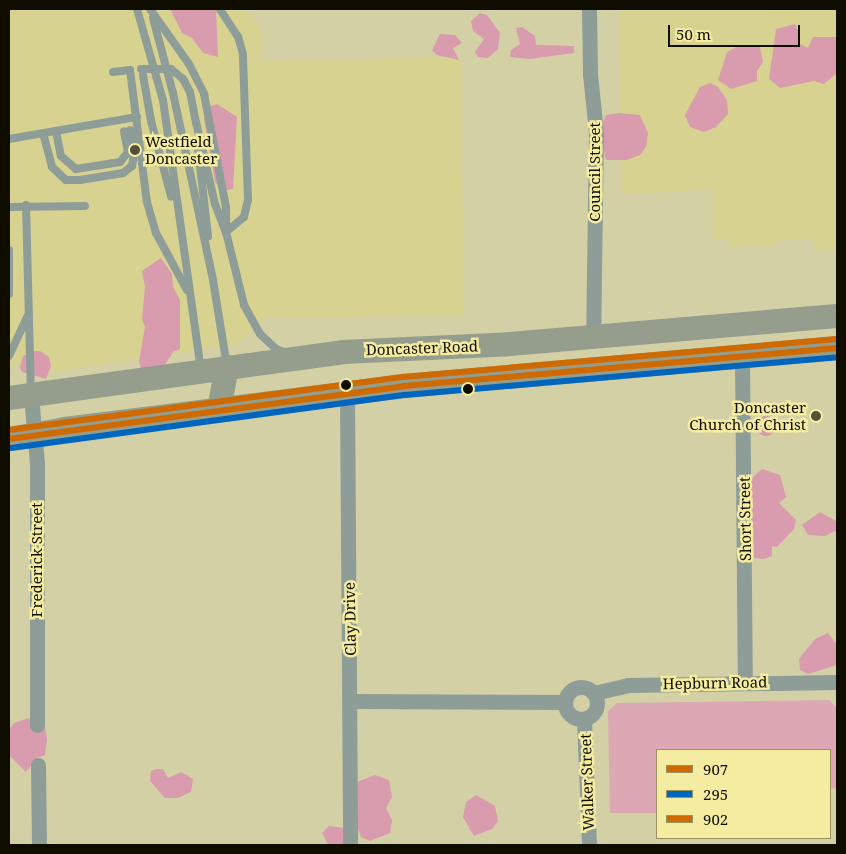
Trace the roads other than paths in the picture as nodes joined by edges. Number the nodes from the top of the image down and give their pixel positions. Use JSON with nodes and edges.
{"nodes":[{"id":1,"x":137,"y":9,"type":"edge"},
{"id":2,"x":150,"y":9,"type":"edge"},
{"id":3,"x":220,"y":9,"type":"edge"},
{"id":4,"x":589,"y":9,"type":"edge"},
{"id":5,"x":113,"y":72,"type":"dead end"},
{"id":6,"x":137,"y":117,"type":"junction"},
{"id":7,"x":196,"y":122,"type":"junction"},
{"id":8,"x":56,"y":131,"type":"junction"},
{"id":9,"x":44,"y":133,"type":"junction"},
{"id":10,"x":9,"y":139,"type":"edge"},
{"id":11,"x":176,"y":204,"type":"junction"},
{"id":12,"x":26,"y":205,"type":"junction"},
{"id":13,"x":85,"y":206,"type":"dead end"},
{"id":14,"x":9,"y":207,"type":"edge"},
{"id":15,"x":226,"y":232,"type":"junction"},
{"id":16,"x":9,"y":250,"type":"edge"},
{"id":17,"x":213,"y":280,"type":"junction"},
{"id":18,"x":9,"y":294,"type":"edge"},
{"id":19,"x":189,"y":294,"type":"junction"},
{"id":20,"x":30,"y":309,"type":"junction"},
{"id":21,"x":837,"y":316,"type":"edge"},
{"id":22,"x":593,"y":336,"type":"junction"},
{"id":23,"x":837,"y":348,"type":"edge"},
{"id":24,"x":9,"y":356,"type":"edge"},
{"id":25,"x":301,"y":357,"type":"junction"},
{"id":26,"x":742,"y":357,"type":"junction"},
{"id":27,"x":227,"y":367,"type":"junction"},
{"id":28,"x":596,"y":370,"type":"junction"},
{"id":29,"x":201,"y":371,"type":"junction"},
{"id":30,"x":346,"y":393,"type":"junction"},
{"id":31,"x":20,"y":396,"type":"edge"},
{"id":32,"x":218,"y":409,"type":"junction"},
{"id":33,"x":36,"y":434,"type":"junction"},
{"id":34,"x":9,"y":439,"type":"edge"},
{"id":35,"x":745,"y":682,"type":"junction"},
{"id":36,"x":837,"y":682,"type":"edge"},
{"id":37,"x":594,"y":693,"type":"junction"},
{"id":38,"x":351,"y":701,"type":"junction"},
{"id":39,"x":565,"y":702,"type":"junction"},
{"id":40,"x":584,"y":719,"type":"junction"},
{"id":41,"x":37,"y":724,"type":"dead end"},
{"id":42,"x":38,"y":765,"type":"dead end"},
{"id":43,"x":39,"y":845,"type":"edge"},
{"id":44,"x":350,"y":845,"type":"edge"},
{"id":45,"x":589,"y":845,"type":"edge"}],
"edges":[{"from":1,"to":11,"type":"lane"},
{"from":2,"to":15,"type":"lane"},
{"from":2,"to":17,"type":"lane"},
{"from":3,"to":15,"type":"lane"},
{"from":4,"to":22,"type":"street","name":"Council Street"},
{"from":5,"to":6,"type":"lane"},
{"from":6,"to":8,"type":"lane"},
{"from":6,"to":19,"type":"lane"},
{"from":7,"to":11,"type":"lane","bridge":true},
{"from":7,"to":15,"type":"lane"},
{"from":7,"to":17,"type":"lane"},
{"from":8,"to":9,"type":"lane"},
{"from":8,"to":9,"type":"lane"},
{"from":9,"to":10,"type":"lane"},
{"from":11,"to":19,"type":"lane"},
{"from":12,"to":13,"type":"lane"},
{"from":12,"to":14,"type":"lane"},
{"from":12,"to":20,"type":"lane"},
{"from":15,"to":25,"type":"lane"},
{"from":16,"to":18,"type":"lane"},
{"from":17,"to":27,"type":"lane"},
{"from":19,"to":29,"type":"lane"},
{"from":20,"to":24,"type":"lane"},
{"from":20,"to":31,"type":"lane"},
{"from":21,"to":22,"type":"main road","name":"Doncaster Road"},
{"from":22,"to":25,"type":"main road","name":"Doncaster Road"},
{"from":22,"to":28,"type":"main road"},
{"from":23,"to":26,"type":"main road"},
{"from":25,"to":27,"type":"main road","name":"Doncaster Road"},
{"from":26,"to":28,"type":"main road"},
{"from":26,"to":35,"type":"street","name":"Short Street"},
{"from":27,"to":29,"type":"main road","name":"Doncaster Road"},
{"from":27,"to":32,"type":"main road"},
{"from":28,"to":30,"type":"main road"},
{"from":29,"to":31,"type":"main road","name":"Doncaster Road"},
{"from":29,"to":32,"type":"main road"},
{"from":30,"to":32,"type":"main road"},
{"from":30,"to":38,"type":"street","name":"Clay Drive"},
{"from":31,"to":33,"type":"street","name":"Frederick Street"},
{"from":32,"to":33,"type":"main road"},
{"from":33,"to":34,"type":"main road"},
{"from":33,"to":41,"type":"street","name":"Frederick Street"},
{"from":35,"to":36,"type":"street","name":"Hepburn Road"},
{"from":35,"to":37,"type":"street","name":"Hepburn Road"},
{"from":37,"to":39,"type":"street"},
{"from":37,"to":40,"type":"street"},
{"from":38,"to":39,"type":"street"},
{"from":38,"to":44,"type":"street","name":"Clay Drive"},
{"from":39,"to":40,"type":"street"},
{"from":40,"to":45,"type":"street","name":"Walker Street"},
{"from":42,"to":43,"type":"street"}]}
